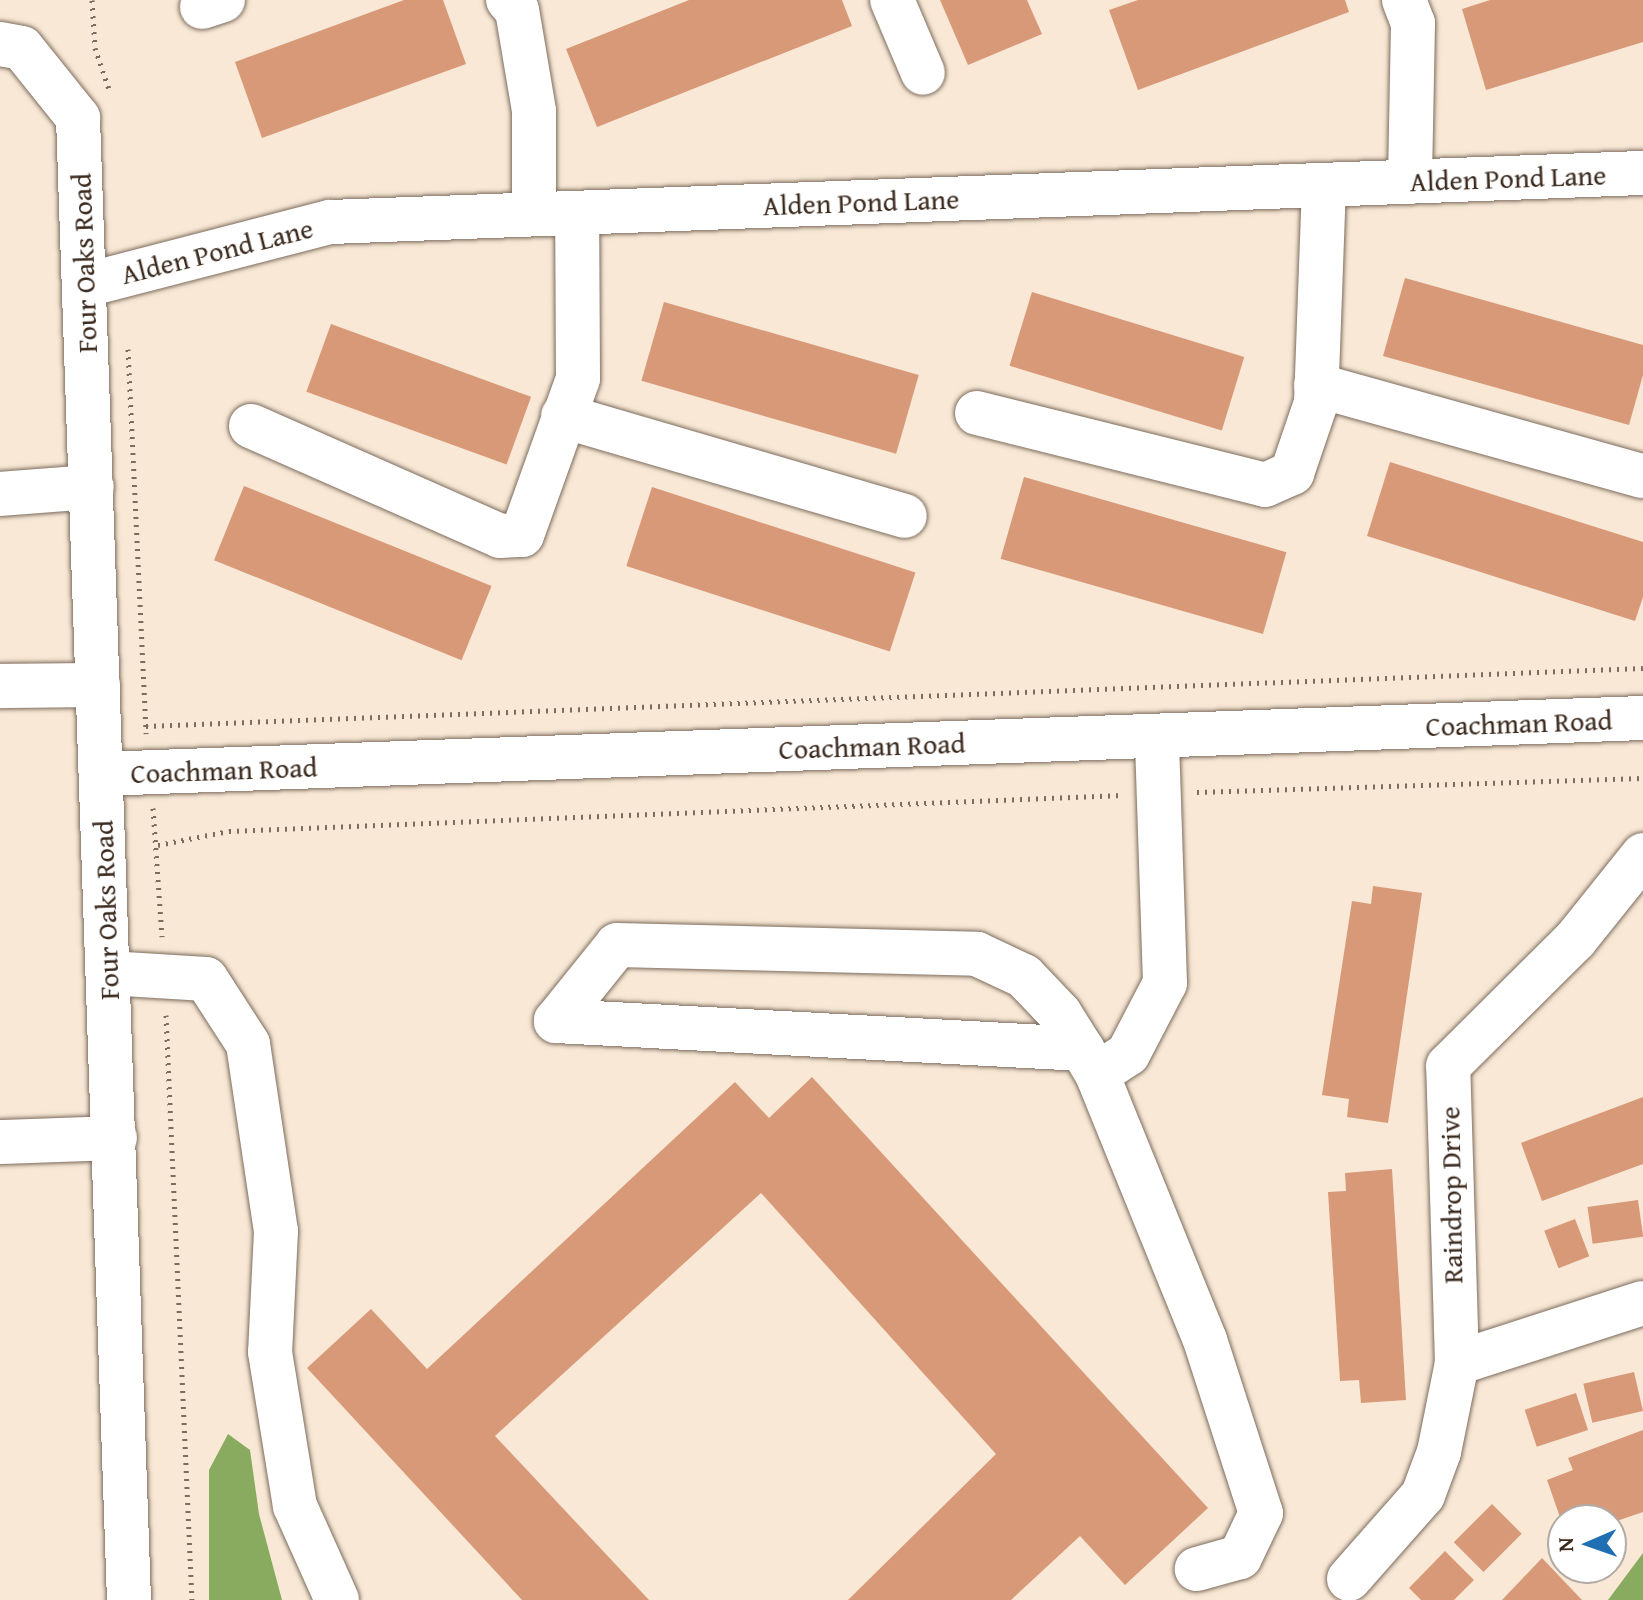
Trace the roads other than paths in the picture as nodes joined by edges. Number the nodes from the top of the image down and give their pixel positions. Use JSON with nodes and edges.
{"nodes":[{"id":1,"x":892,"y":0,"type":"edge"},
{"id":2,"x":1404,"y":0,"type":"edge"},
{"id":3,"x":524,"y":3,"type":"edge"},
{"id":4,"x":11,"y":46,"type":"edge"},
{"id":5,"x":923,"y":73,"type":"dead end"},
{"id":6,"x":1643,"y":173,"type":"edge"},
{"id":7,"x":1410,"y":182,"type":"junction"},
{"id":8,"x":1324,"y":185,"type":"junction"},
{"id":9,"x":577,"y":213,"type":"junction"},
{"id":10,"x":534,"y":214,"type":"junction"},
{"id":11,"x":86,"y":285,"type":"junction"},
{"id":12,"x":1316,"y":385,"type":"junction"},
{"id":13,"x":977,"y":413,"type":"dead end"},
{"id":14,"x":563,"y":416,"type":"junction"},
{"id":15,"x":251,"y":426,"type":"dead end"},
{"id":16,"x":1643,"y":476,"type":"edge"},
{"id":17,"x":92,"y":487,"type":"junction"},
{"id":18,"x":0,"y":494,"type":"edge"},
{"id":19,"x":905,"y":516,"type":"dead end"},
{"id":20,"x":98,"y":685,"type":"junction"},
{"id":21,"x":0,"y":686,"type":"edge"},
{"id":22,"x":1643,"y":718,"type":"edge"},
{"id":23,"x":1157,"y":736,"type":"junction"},
{"id":24,"x":101,"y":774,"type":"junction"},
{"id":25,"x":1643,"y":855,"type":"edge"},
{"id":26,"x":108,"y":973,"type":"junction"},
{"id":27,"x":1090,"y":1062,"type":"junction"},
{"id":28,"x":115,"y":1138,"type":"junction"},
{"id":29,"x":0,"y":1142,"type":"edge"},
{"id":30,"x":1643,"y":1303,"type":"edge"},
{"id":31,"x":1457,"y":1363,"type":"junction"},
{"id":32,"x":1197,"y":1569,"type":"dead end"},
{"id":33,"x":1349,"y":1579,"type":"dead end"},
{"id":34,"x":129,"y":1600,"type":"edge"},
{"id":35,"x":337,"y":1600,"type":"edge"}],
"edges":[{"from":1,"to":5,"type":"street"},
{"from":2,"to":7,"type":"street"},
{"from":3,"to":10,"type":"street"},
{"from":4,"to":11,"type":"street","name":"Four Oaks Road"},
{"from":6,"to":7,"type":"street","name":"Alden Pond Lane"},
{"from":7,"to":8,"type":"street","name":"Alden Pond Lane"},
{"from":8,"to":9,"type":"street","name":"Alden Pond Lane"},
{"from":8,"to":12,"type":"street"},
{"from":9,"to":10,"type":"street","name":"Alden Pond Lane"},
{"from":9,"to":14,"type":"street"},
{"from":10,"to":11,"type":"street","name":"Alden Pond Lane"},
{"from":11,"to":17,"type":"street","name":"Four Oaks Road"},
{"from":12,"to":13,"type":"street"},
{"from":12,"to":16,"type":"street"},
{"from":14,"to":15,"type":"street"},
{"from":14,"to":19,"type":"street"},
{"from":17,"to":18,"type":"street"},
{"from":17,"to":20,"type":"street","name":"Four Oaks Road"},
{"from":20,"to":21,"type":"street"},
{"from":20,"to":24,"type":"street","name":"Four Oaks Road"},
{"from":22,"to":23,"type":"street","name":"Coachman Road"},
{"from":23,"to":24,"type":"street","name":"Coachman Road"},
{"from":23,"to":27,"type":"street"},
{"from":24,"to":26,"type":"street","name":"Four Oaks Road"},
{"from":25,"to":31,"type":"street","name":"Raindrop Drive"},
{"from":26,"to":28,"type":"street","name":"Four Oaks Road"},
{"from":26,"to":35,"type":"street"},
{"from":27,"to":27,"type":"street"},
{"from":27,"to":32,"type":"street"},
{"from":28,"to":29,"type":"street"},
{"from":28,"to":34,"type":"street","name":"Four Oaks Road"},
{"from":30,"to":31,"type":"street"},
{"from":31,"to":33,"type":"street","name":"Raindrop Drive"}]}
